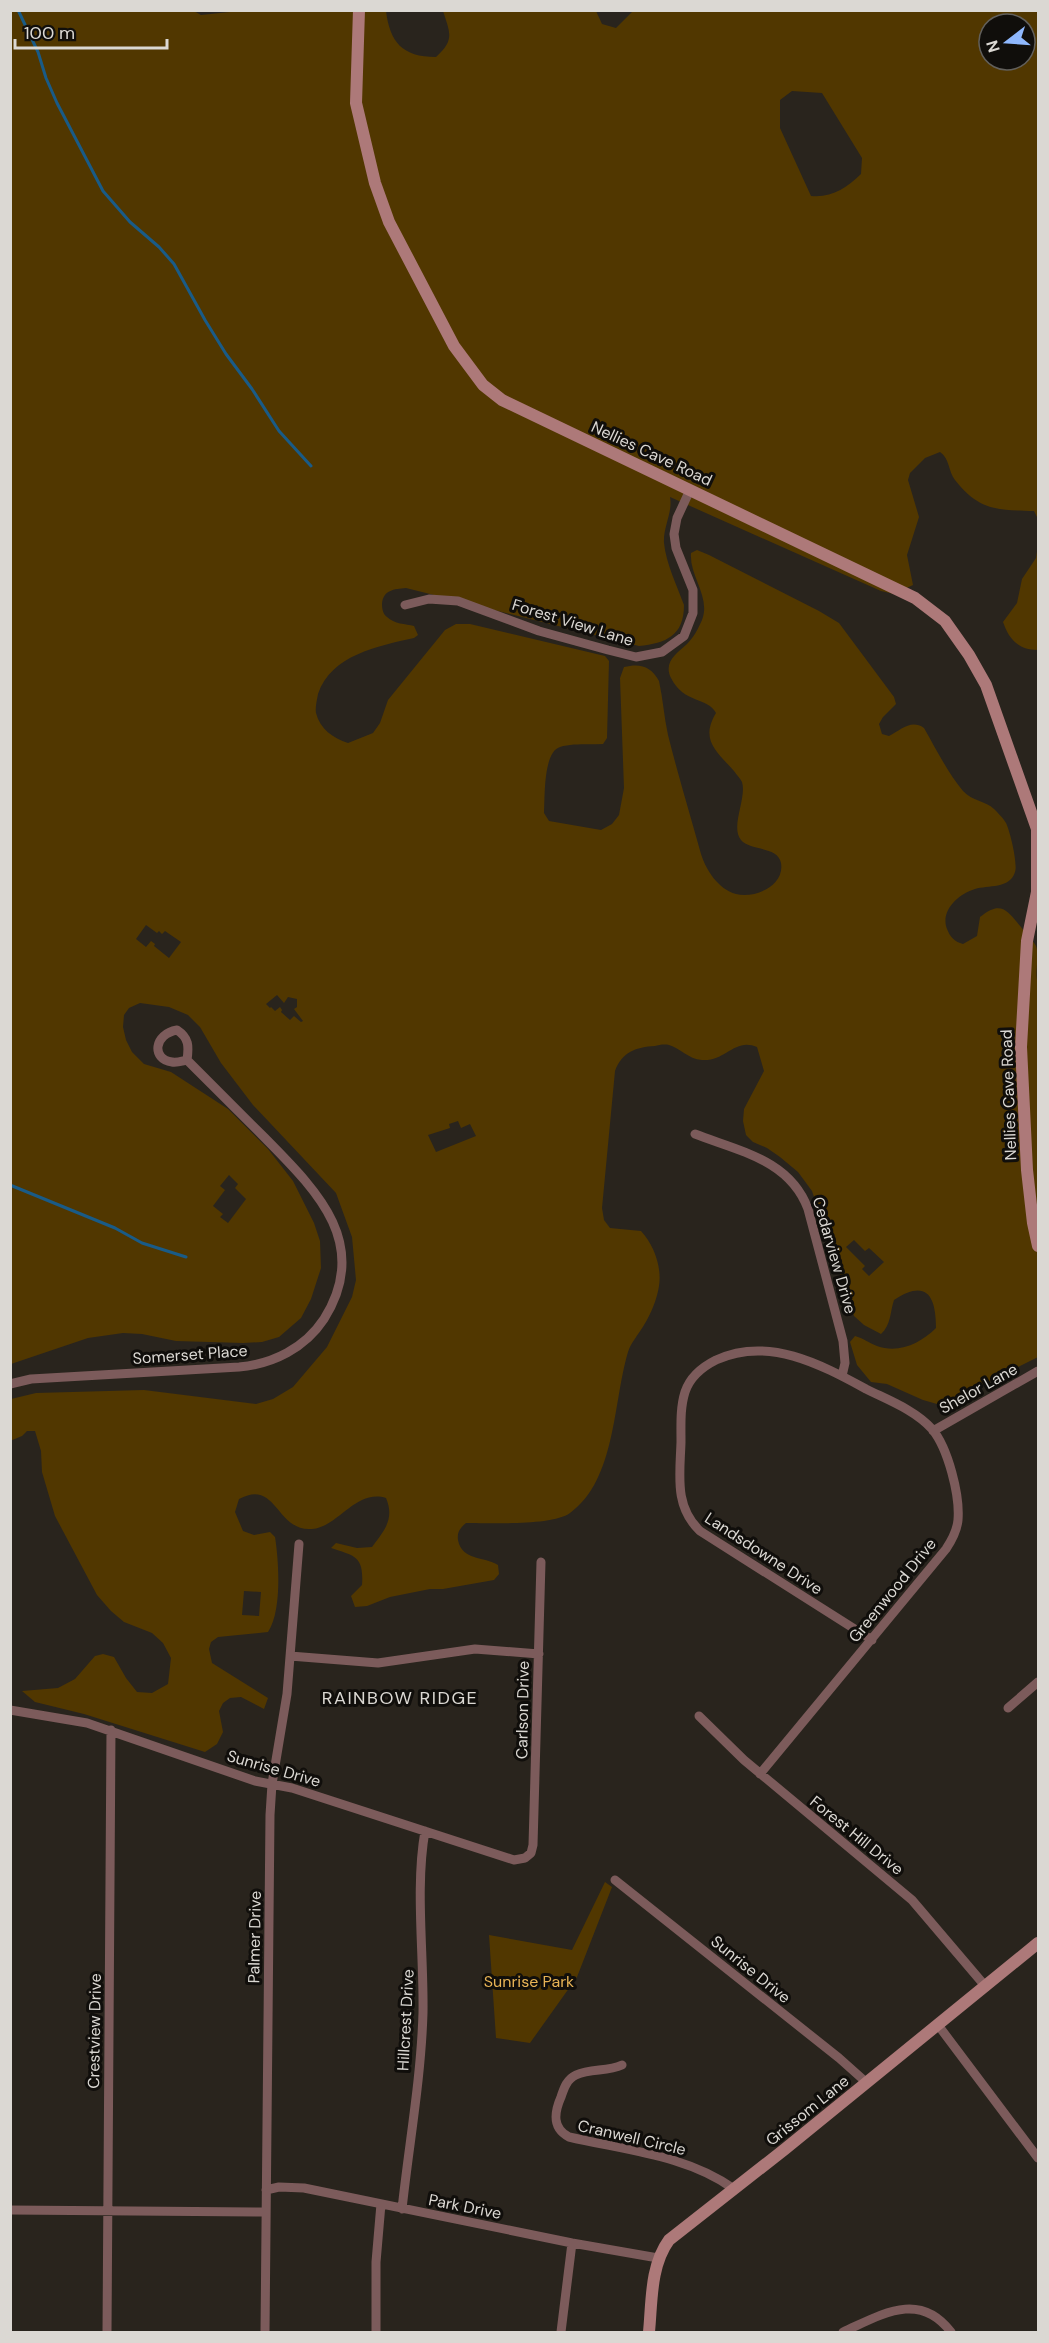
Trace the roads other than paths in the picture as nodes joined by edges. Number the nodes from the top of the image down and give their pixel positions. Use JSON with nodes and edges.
{"nodes":[{"id":1,"x":359,"y":10,"type":"edge"},
{"id":2,"x":690,"y":489,"type":"junction"},
{"id":3,"x":405,"y":605,"type":"dead end"},
{"id":4,"x":1038,"y":851,"type":"edge"},
{"id":5,"x":187,"y":1060,"type":"dead end"},
{"id":6,"x":694,"y":1134,"type":"dead end"},
{"id":7,"x":1038,"y":1246,"type":"edge"},
{"id":8,"x":1038,"y":1371,"type":"edge"},
{"id":9,"x":842,"y":1376,"type":"junction"},
{"id":10,"x":10,"y":1384,"type":"edge"},
{"id":11,"x":933,"y":1431,"type":"junction"},
{"id":12,"x":299,"y":1544,"type":"dead end"},
{"id":13,"x":541,"y":1562,"type":"dead end"},
{"id":14,"x":872,"y":1640,"type":"junction"},
{"id":15,"x":538,"y":1654,"type":"junction"},
{"id":16,"x":290,"y":1656,"type":"junction"},
{"id":17,"x":1038,"y":1682,"type":"edge"},
{"id":18,"x":1008,"y":1708,"type":"dead end"},
{"id":19,"x":10,"y":1710,"type":"edge"},
{"id":20,"x":699,"y":1716,"type":"dead end"},
{"id":21,"x":111,"y":1730,"type":"junction"},
{"id":22,"x":760,"y":1774,"type":"junction"},
{"id":23,"x":272,"y":1784,"type":"junction"},
{"id":24,"x":425,"y":1831,"type":"junction"},
{"id":25,"x":528,"y":1856,"type":"joint"},
{"id":26,"x":615,"y":1880,"type":"dead end"},
{"id":27,"x":1038,"y":1943,"type":"edge"},
{"id":28,"x":986,"y":1987,"type":"junction"},
{"id":29,"x":938,"y":2025,"type":"junction"},
{"id":30,"x":622,"y":2065,"type":"dead end"},
{"id":31,"x":867,"y":2083,"type":"junction"},
{"id":32,"x":1038,"y":2158,"type":"edge"},
{"id":33,"x":734,"y":2189,"type":"junction"},
{"id":34,"x":266,"y":2190,"type":"junction"},
{"id":35,"x":381,"y":2204,"type":"junction"},
{"id":36,"x":402,"y":2209,"type":"junction"},
{"id":37,"x":10,"y":2210,"type":"edge"},
{"id":38,"x":108,"y":2210,"type":"junction"},
{"id":39,"x":266,"y":2212,"type":"junction"},
{"id":40,"x":572,"y":2243,"type":"junction"},
{"id":41,"x":658,"y":2258,"type":"junction"},
{"id":42,"x":107,"y":2332,"type":"edge"},
{"id":43,"x":266,"y":2332,"type":"edge"},
{"id":44,"x":376,"y":2332,"type":"edge"},
{"id":45,"x":561,"y":2332,"type":"edge"},
{"id":46,"x":649,"y":2332,"type":"edge"},
{"id":47,"x":843,"y":2332,"type":"edge"},
{"id":48,"x":951,"y":2332,"type":"edge"}],
"edges":[{"from":1,"to":2,"type":"street","name":"Nellies Cave Road"},
{"from":2,"to":3,"type":"street","name":"Forest View Lane"},
{"from":2,"to":4,"type":"street","name":"Nellies Cave Road"},
{"from":4,"to":7,"type":"street","name":"Nellies Cave Road"},
{"from":5,"to":10,"type":"street","name":"Somerset Place"},
{"from":6,"to":9,"type":"street","name":"Cedarview Drive"},
{"from":8,"to":11,"type":"street","name":"Shelor Lane"},
{"from":9,"to":11,"type":"street","name":"Greenwood Drive"},
{"from":9,"to":14,"type":"street","name":"Landsdowne Drive"},
{"from":11,"to":14,"type":"street","name":"Greenwood Drive"},
{"from":12,"to":16,"type":"street","name":"Palmer Drive"},
{"from":13,"to":15,"type":"street","name":"Carlson Drive"},
{"from":14,"to":22,"type":"street","name":"Greenwood Drive"},
{"from":15,"to":16,"type":"street"},
{"from":15,"to":25,"type":"street","name":"Carlson Drive"},
{"from":16,"to":23,"type":"street","name":"Palmer Drive"},
{"from":17,"to":18,"type":"street"},
{"from":19,"to":21,"type":"street","name":"Sunrise Drive"},
{"from":20,"to":22,"type":"street","name":"Forest Hill Drive"},
{"from":21,"to":23,"type":"street","name":"Sunrise Drive"},
{"from":21,"to":38,"type":"street","name":"Crestview Drive"},
{"from":22,"to":28,"type":"street","name":"Forest Hill Drive"},
{"from":23,"to":24,"type":"street","name":"Sunrise Drive"},
{"from":23,"to":34,"type":"street","name":"Palmer Drive"},
{"from":24,"to":25,"type":"street","name":"Sunrise Drive"},
{"from":24,"to":36,"type":"street","name":"Hillcrest Drive"},
{"from":26,"to":31,"type":"street","name":"Sunrise Drive"},
{"from":27,"to":28,"type":"street","name":"Grissom Lane"},
{"from":28,"to":29,"type":"street","name":"Grissom Lane"},
{"from":29,"to":31,"type":"street","name":"Grissom Lane"},
{"from":29,"to":32,"type":"street"},
{"from":30,"to":33,"type":"street","name":"Cranwell Circle"},
{"from":31,"to":33,"type":"street","name":"Grissom Lane"},
{"from":33,"to":41,"type":"street","name":"Grissom Lane"},
{"from":34,"to":35,"type":"street","name":"Park Drive"},
{"from":34,"to":39,"type":"street","name":"Palmer Drive"},
{"from":35,"to":36,"type":"street","name":"Park Drive"},
{"from":35,"to":44,"type":"street"},
{"from":36,"to":40,"type":"street","name":"Park Drive"},
{"from":37,"to":38,"type":"street"},
{"from":38,"to":39,"type":"street"},
{"from":38,"to":42,"type":"street","name":"Crestview Drive"},
{"from":39,"to":43,"type":"street","name":"Palmer Drive"},
{"from":40,"to":41,"type":"street","name":"Park Drive"},
{"from":40,"to":45,"type":"street"},
{"from":41,"to":46,"type":"street"},
{"from":47,"to":48,"type":"street"}]}
